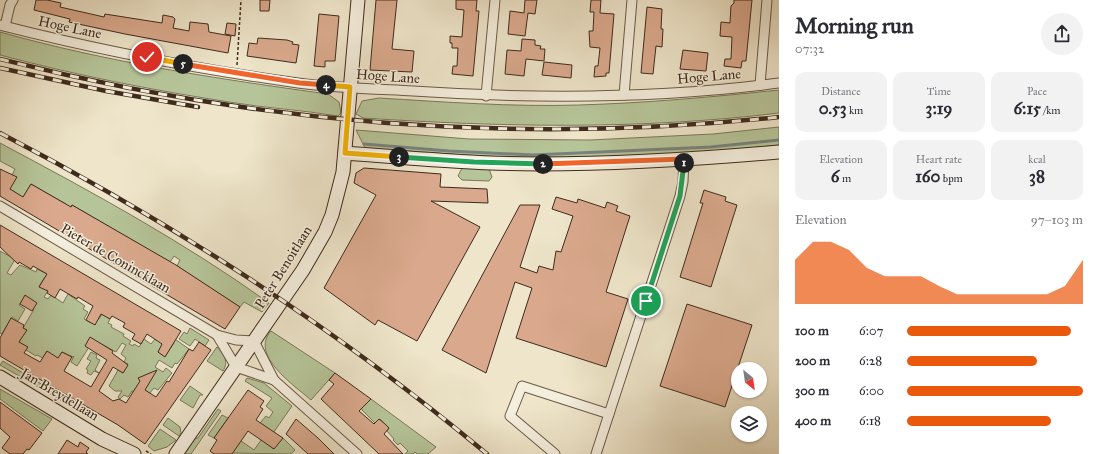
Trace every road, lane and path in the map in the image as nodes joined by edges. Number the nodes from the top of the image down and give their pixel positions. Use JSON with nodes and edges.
{"nodes":[{"id":1,"x":14,"y":0,"type":"edge"},
{"id":2,"x":241,"y":0,"type":"edge"},
{"id":3,"x":358,"y":0,"type":"edge"},
{"id":4,"x":495,"y":0,"type":"edge"},
{"id":5,"x":632,"y":0,"type":"edge"},
{"id":6,"x":767,"y":0,"type":"edge"},
{"id":7,"x":2,"y":26,"type":"edge"},
{"id":8,"x":236,"y":73,"type":"junction"},
{"id":9,"x":779,"y":83,"type":"edge"},
{"id":10,"x":760,"y":85,"type":"junction"},
{"id":11,"x":350,"y":87,"type":"junction"},
{"id":12,"x":624,"y":95,"type":"junction"},
{"id":13,"x":486,"y":96,"type":"junction"},
{"id":14,"x":779,"y":152,"type":"edge"},
{"id":15,"x":345,"y":153,"type":"junction"},
{"id":16,"x":684,"y":159,"type":"junction"},
{"id":17,"x":0,"y":206,"type":"edge"},
{"id":18,"x":217,"y":335,"type":"junction"},
{"id":19,"x":254,"y":341,"type":"junction"},
{"id":20,"x":236,"y":367,"type":"junction"},
{"id":21,"x":0,"y":377,"type":"edge"},
{"id":22,"x":274,"y":380,"type":"junction"},
{"id":23,"x":609,"y":414,"type":"junction"},
{"id":24,"x":102,"y":439,"type":"junction"},
{"id":25,"x":117,"y":454,"type":"edge"},
{"id":26,"x":134,"y":454,"type":"edge"},
{"id":27,"x":176,"y":454,"type":"edge"},
{"id":28,"x":357,"y":454,"type":"edge"},
{"id":29,"x":555,"y":454,"type":"edge"},
{"id":30,"x":596,"y":454,"type":"edge"}],
"edges":[{"from":1,"to":7,"type":"street"},
{"from":2,"to":8,"type":"path"},
{"from":3,"to":11,"type":"street","name":"Peter Benoitlaan"},
{"from":4,"to":13,"type":"street"},
{"from":5,"to":12,"type":"street"},
{"from":6,"to":10,"type":"street"},
{"from":7,"to":8,"type":"street","name":"Hoge Lane"},
{"from":8,"to":11,"type":"street","name":"Hoge Lane"},
{"from":9,"to":10,"type":"street","name":"Hoge Lane"},
{"from":10,"to":12,"type":"street","name":"Hoge Lane"},
{"from":11,"to":13,"type":"street","name":"Hoge Lane"},
{"from":11,"to":15,"type":"street","name":"Peter Benoitlaan"},
{"from":12,"to":13,"type":"street","name":"Hoge Lane"},
{"from":14,"to":16,"type":"street"},
{"from":15,"to":16,"type":"street"},
{"from":15,"to":19,"type":"street","name":"Peter Benoitlaan"},
{"from":16,"to":23,"type":"street"},
{"from":17,"to":18,"type":"street","name":"Pieter de Conincklaan"},
{"from":18,"to":19,"type":"street","name":"Pieter de Conincklaan"},
{"from":18,"to":20,"type":"street","name":"Pieter de Conincklaan"},
{"from":19,"to":20,"type":"street","name":"Peter Benoitlaan"},
{"from":19,"to":22,"type":"street"},
{"from":20,"to":22,"type":"street"},
{"from":20,"to":27,"type":"street","name":"Peter Benoitlaan"},
{"from":21,"to":24,"type":"street","name":"Jan Breydellaan"},
{"from":22,"to":28,"type":"street"},
{"from":23,"to":29,"type":"street"},
{"from":23,"to":30,"type":"street"},
{"from":24,"to":25,"type":"street","name":"Jan Breydellaan"},
{"from":24,"to":26,"type":"street","name":"Jan Breydellaan"}]}
